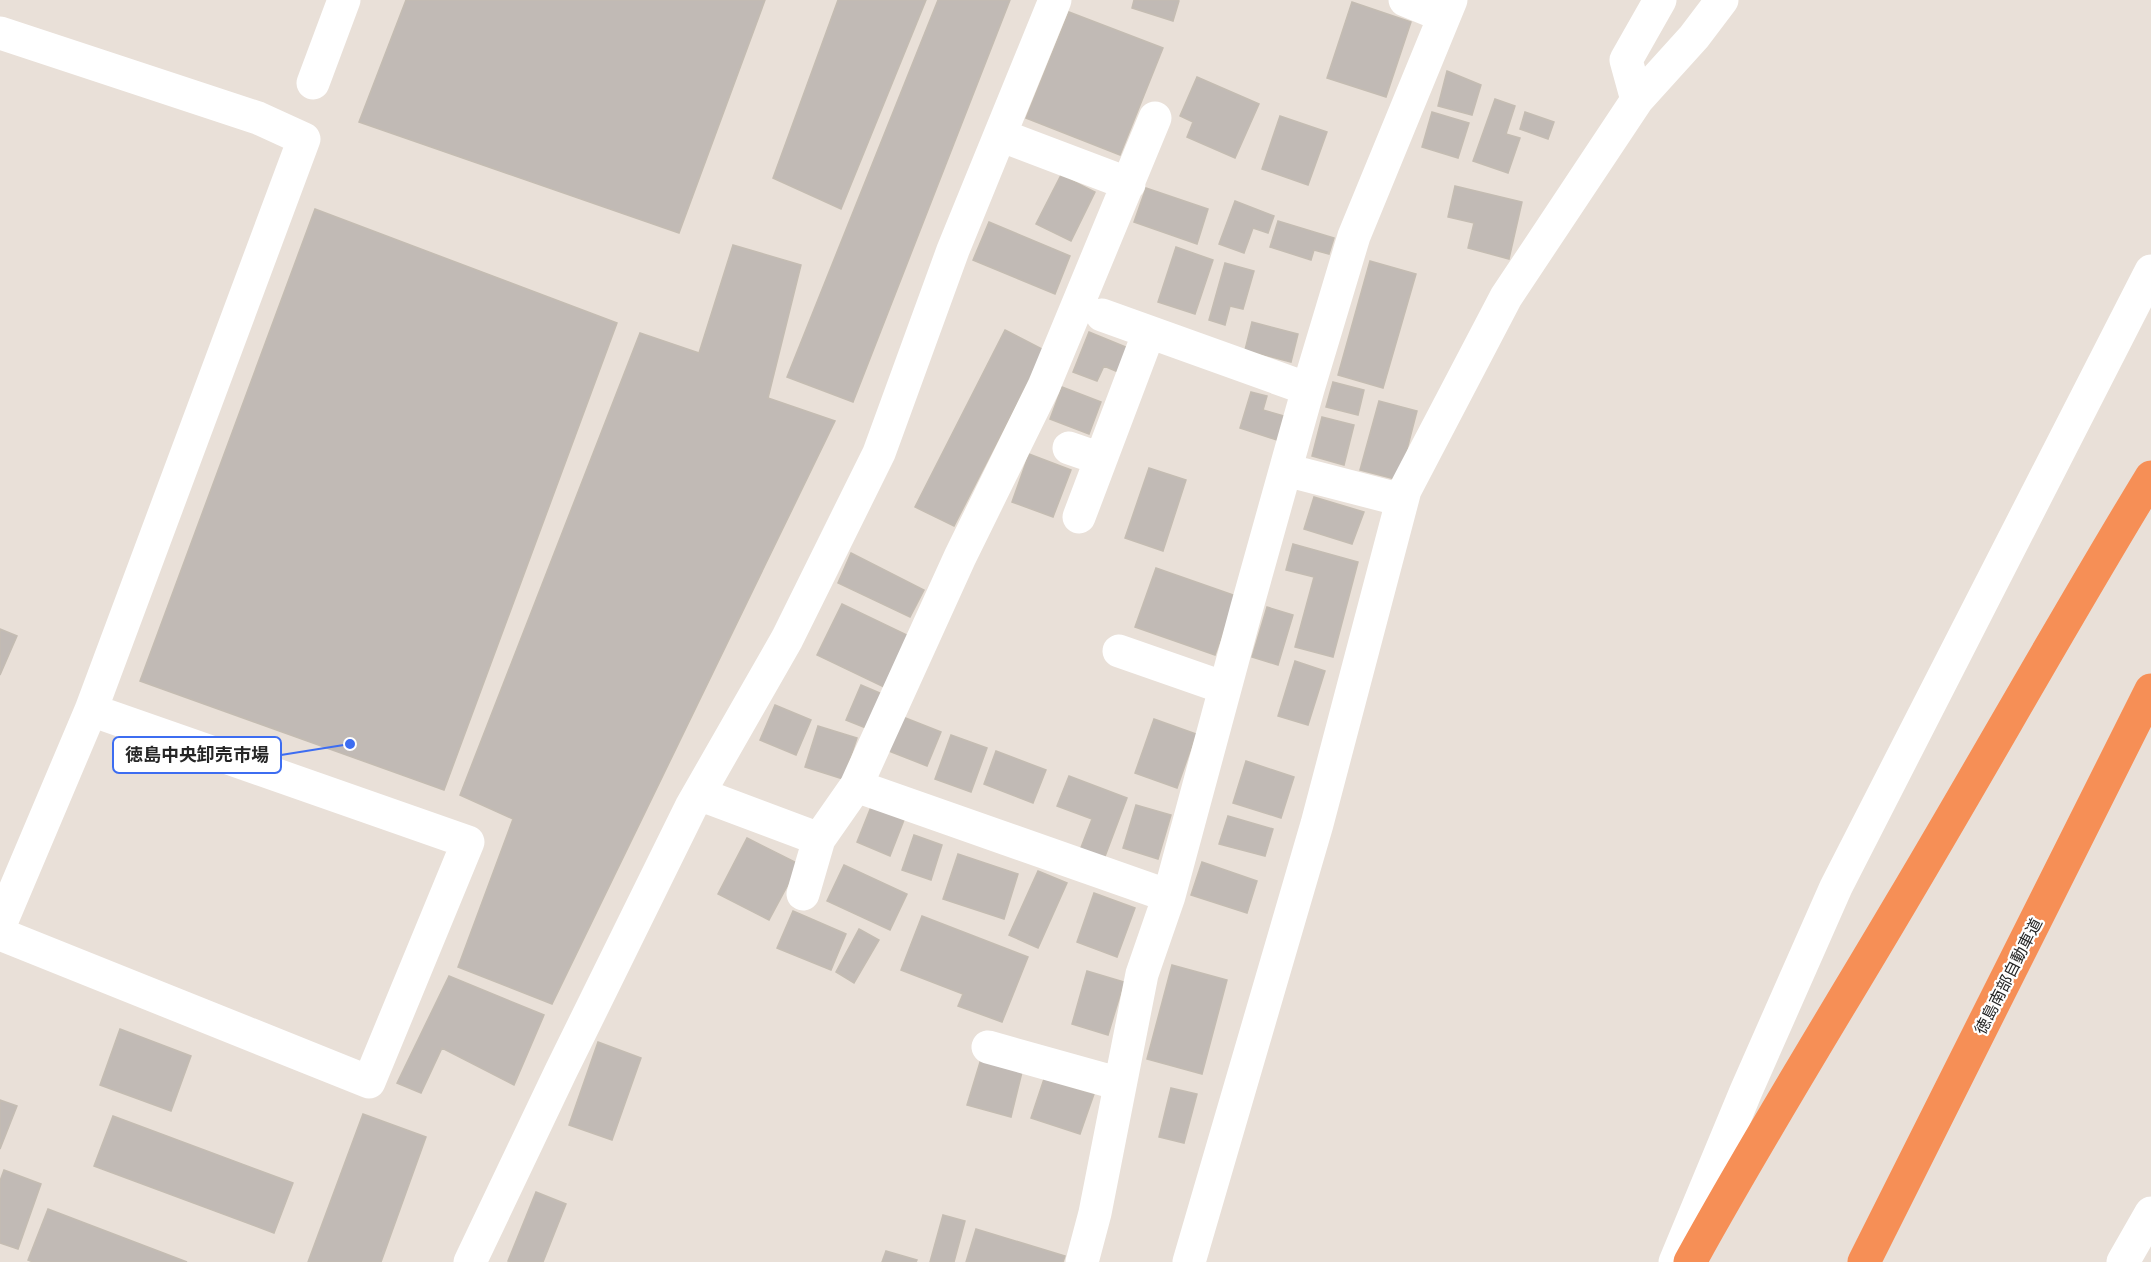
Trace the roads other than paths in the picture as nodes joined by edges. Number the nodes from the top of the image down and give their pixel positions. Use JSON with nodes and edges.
{"nodes":[{"id":1,"x":344,"y":0,"type":"edge"},
{"id":2,"x":1055,"y":0,"type":"edge"},
{"id":3,"x":1405,"y":0,"type":"edge"},
{"id":4,"x":1660,"y":0,"type":"edge"},
{"id":5,"x":1722,"y":0,"type":"edge"},
{"id":6,"x":1448,"y":8,"type":"edge"},
{"id":7,"x":0,"y":33,"type":"edge"},
{"id":8,"x":313,"y":83,"type":"dead end"},
{"id":9,"x":1637,"y":100,"type":"junction"},
{"id":10,"x":1155,"y":118,"type":"dead end"},
{"id":11,"x":1000,"y":135,"type":"junction"},
{"id":12,"x":1129,"y":184,"type":"junction"},
{"id":13,"x":2151,"y":271,"type":"edge"},
{"id":14,"x":1102,"y":315,"type":"dead end"},
{"id":15,"x":1149,"y":332,"type":"junction"},
{"id":16,"x":1308,"y":389,"type":"junction"},
{"id":17,"x":1069,"y":448,"type":"dead end"},
{"id":18,"x":1101,"y":459,"type":"junction"},
{"id":19,"x":1286,"y":470,"type":"junction"},
{"id":20,"x":2151,"y":477,"type":"edge"},
{"id":21,"x":1402,"y":500,"type":"junction"},
{"id":22,"x":1079,"y":517,"type":"dead end"},
{"id":23,"x":1119,"y":651,"type":"dead end"},
{"id":24,"x":1225,"y":688,"type":"junction"},
{"id":25,"x":2151,"y":690,"type":"edge"},
{"id":26,"x":92,"y":710,"type":"junction"},
{"id":27,"x":856,"y":786,"type":"junction"},
{"id":28,"x":699,"y":794,"type":"junction"},
{"id":29,"x":819,"y":839,"type":"junction"},
{"id":30,"x":803,"y":894,"type":"dead end"},
{"id":31,"x":1169,"y":896,"type":"junction"},
{"id":32,"x":0,"y":925,"type":"edge"},
{"id":33,"x":0,"y":934,"type":"edge"},
{"id":34,"x":988,"y":1047,"type":"dead end"},
{"id":35,"x":1120,"y":1083,"type":"junction"},
{"id":36,"x":2151,"y":1213,"type":"edge"},
{"id":37,"x":470,"y":1262,"type":"edge"},
{"id":38,"x":1082,"y":1262,"type":"edge"},
{"id":39,"x":1189,"y":1262,"type":"edge"},
{"id":40,"x":1675,"y":1262,"type":"edge"},
{"id":41,"x":1690,"y":1262,"type":"edge"},
{"id":42,"x":1864,"y":1262,"type":"edge"},
{"id":43,"x":2123,"y":1262,"type":"edge"}],
"edges":[{"from":1,"to":8,"type":"street"},
{"from":2,"to":11,"type":"street"},
{"from":3,"to":6,"type":"street"},
{"from":4,"to":9,"type":"street"},
{"from":5,"to":9,"type":"street"},
{"from":6,"to":16,"type":"street"},
{"from":7,"to":26,"type":"street"},
{"from":9,"to":21,"type":"street"},
{"from":10,"to":12,"type":"street"},
{"from":11,"to":12,"type":"street"},
{"from":11,"to":28,"type":"street"},
{"from":12,"to":27,"type":"street"},
{"from":13,"to":40,"type":"street"},
{"from":14,"to":15,"type":"street"},
{"from":15,"to":16,"type":"street"},
{"from":15,"to":18,"type":"street"},
{"from":16,"to":19,"type":"street"},
{"from":17,"to":18,"type":"street"},
{"from":18,"to":22,"type":"street"},
{"from":19,"to":21,"type":"street"},
{"from":19,"to":24,"type":"street"},
{"from":20,"to":41,"type":"highway"},
{"from":21,"to":39,"type":"street"},
{"from":23,"to":24,"type":"street"},
{"from":24,"to":31,"type":"street"},
{"from":25,"to":42,"type":"highway","name":"徳島南部自動車道"},
{"from":26,"to":32,"type":"street"},
{"from":26,"to":33,"type":"street"},
{"from":27,"to":29,"type":"street"},
{"from":27,"to":31,"type":"street"},
{"from":28,"to":29,"type":"street"},
{"from":28,"to":37,"type":"street"},
{"from":29,"to":30,"type":"street"},
{"from":31,"to":35,"type":"street"},
{"from":34,"to":35,"type":"street"},
{"from":35,"to":38,"type":"street"},
{"from":36,"to":43,"type":"street"}]}
